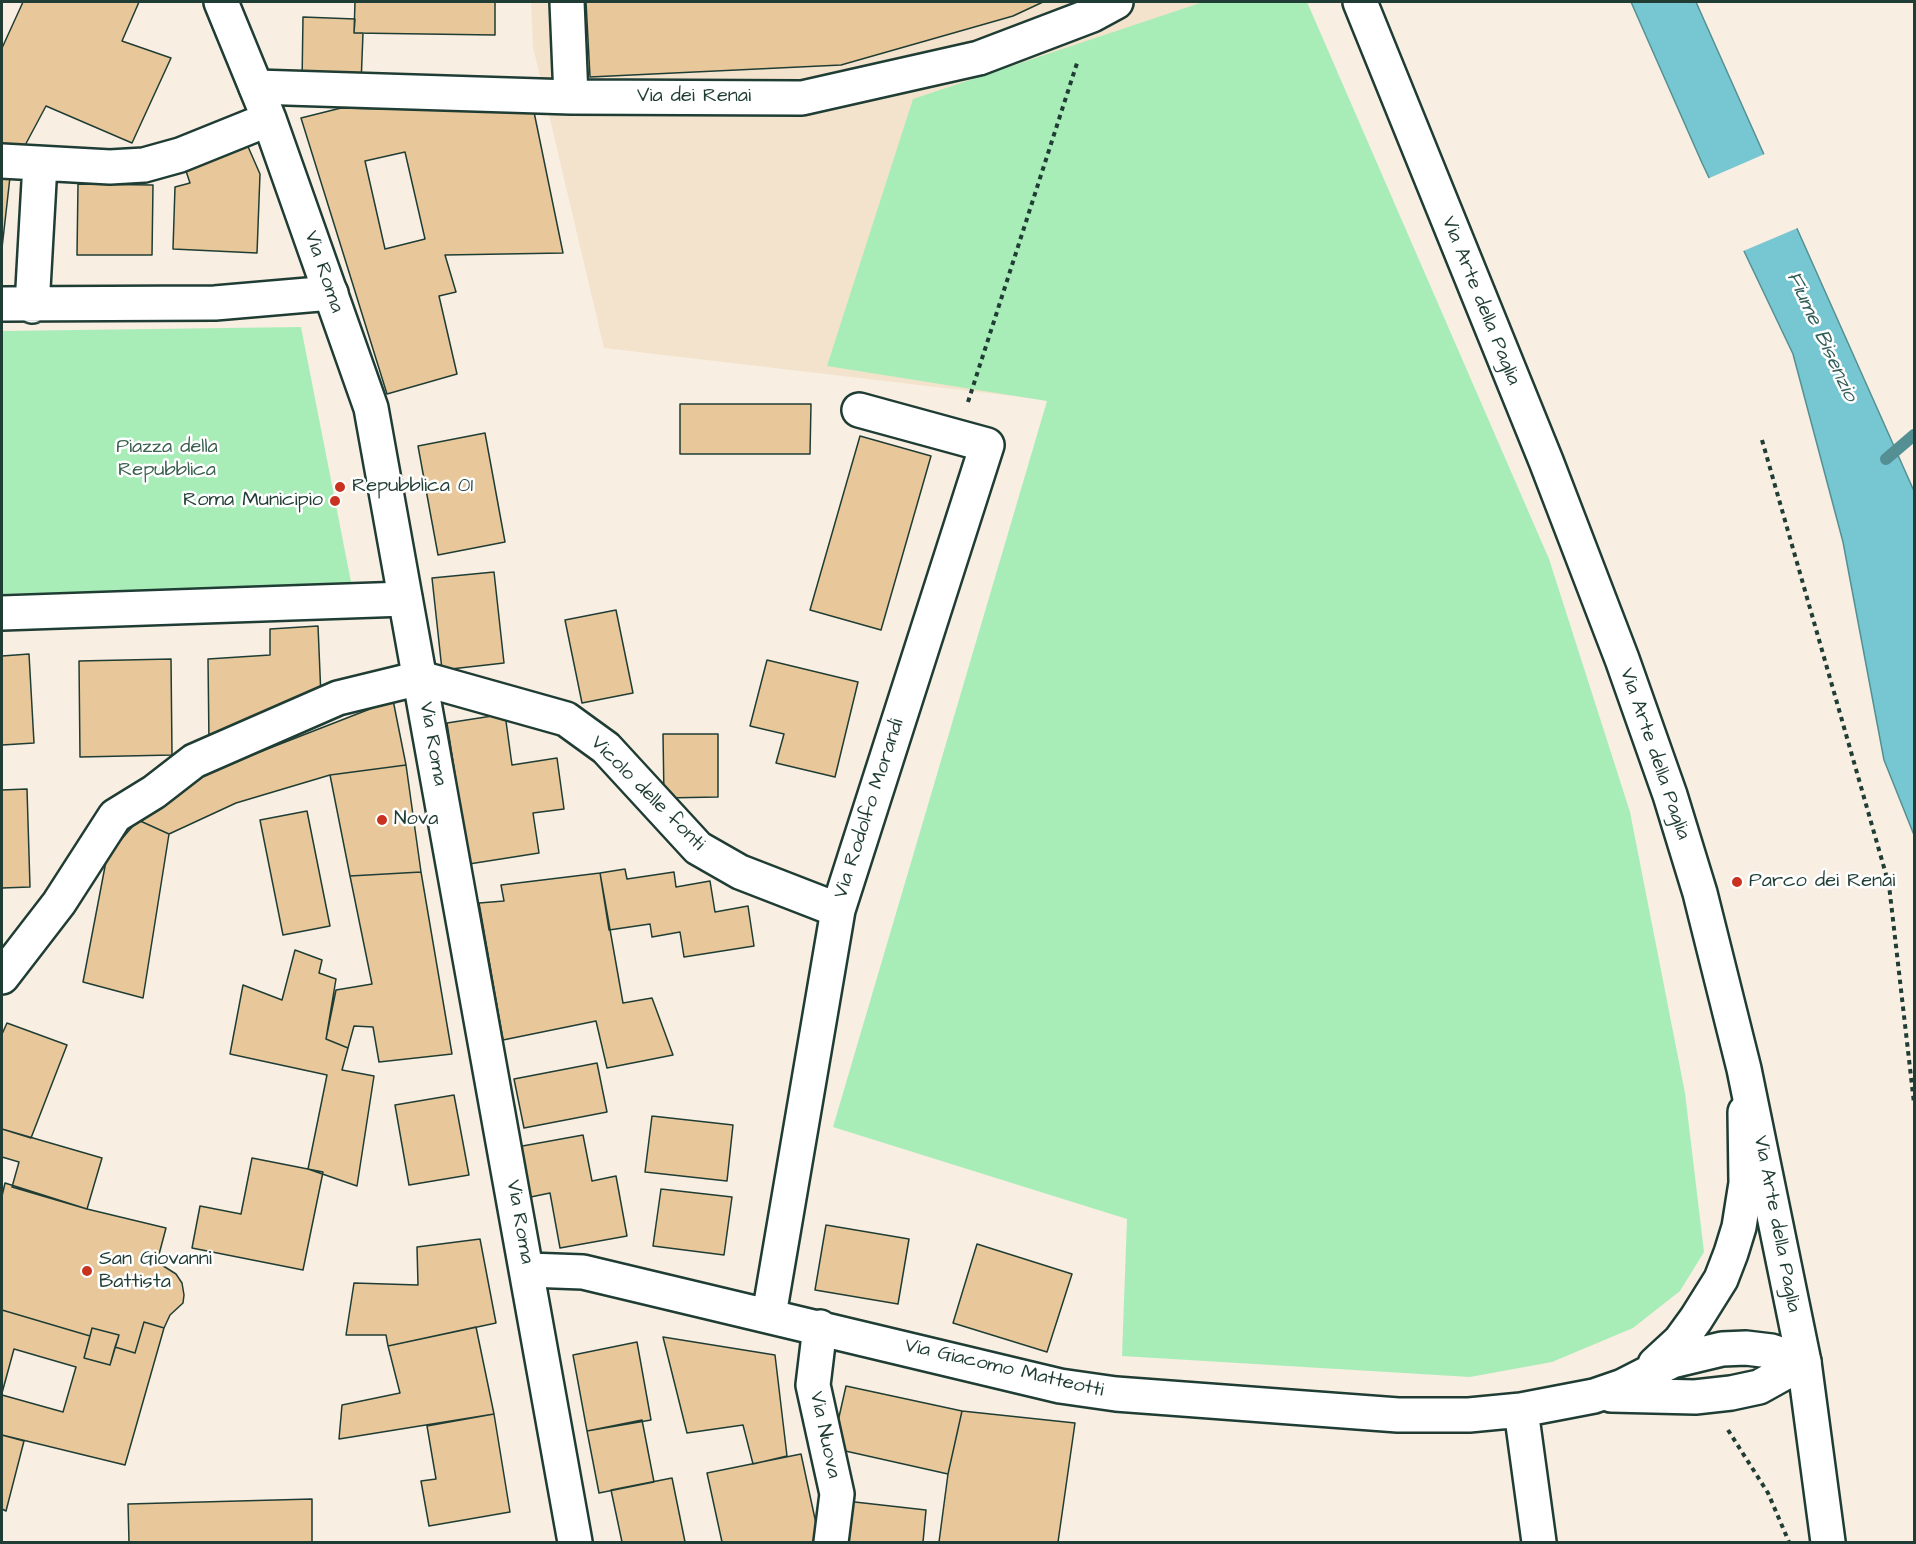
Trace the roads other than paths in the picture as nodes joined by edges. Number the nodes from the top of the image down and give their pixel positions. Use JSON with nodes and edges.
{"nodes":[{"id":1,"x":221,"y":2,"type":"edge"},
{"id":2,"x":567,"y":2,"type":"edge"},
{"id":3,"x":1360,"y":2,"type":"edge"},
{"id":4,"x":1104,"y":8,"type":"edge"},
{"id":5,"x":256,"y":87,"type":"junction"},
{"id":6,"x":571,"y":97,"type":"junction"},
{"id":7,"x":252,"y":126,"type":"dead end"},
{"id":8,"x":2,"y":161,"type":"edge"},
{"id":9,"x":40,"y":164,"type":"junction"},
{"id":10,"x":330,"y":293,"type":"junction"},
{"id":11,"x":17,"y":305,"type":"edge"},
{"id":12,"x":859,"y":410,"type":"dead end"},
{"id":13,"x":405,"y":599,"type":"junction"},
{"id":14,"x":2,"y":613,"type":"edge"},
{"id":15,"x":420,"y":678,"type":"junction"},
{"id":16,"x":838,"y":910,"type":"junction"},
{"id":17,"x":2,"y":977,"type":"edge"},
{"id":18,"x":1744,"y":1069,"type":"junction"},
{"id":19,"x":528,"y":1269,"type":"junction"},
{"id":20,"x":769,"y":1315,"type":"junction"},
{"id":21,"x":820,"y":1327,"type":"junction"},
{"id":22,"x":1804,"y":1362,"type":"junction"},
{"id":23,"x":1642,"y":1376,"type":"junction"},
{"id":24,"x":1594,"y":1396,"type":"junction"},
{"id":25,"x":1521,"y":1410,"type":"junction"},
{"id":26,"x":575,"y":1542,"type":"edge"},
{"id":27,"x":831,"y":1542,"type":"edge"},
{"id":28,"x":1539,"y":1542,"type":"edge"},
{"id":29,"x":1828,"y":1542,"type":"edge"}],
"edges":[{"from":1,"to":5,"type":"street","name":"Via Roma"},
{"from":2,"to":6,"type":"street"},
{"from":3,"to":18,"type":"street","name":"Via Arte della Paglia"},
{"from":4,"to":6,"type":"street","name":"Via dei Renai"},
{"from":5,"to":6,"type":"street","name":"Via dei Renai"},
{"from":5,"to":10,"type":"street","name":"Via Roma"},
{"from":7,"to":9,"type":"street"},
{"from":8,"to":9,"type":"street"},
{"from":9,"to":11,"type":"street"},
{"from":10,"to":11,"type":"street"},
{"from":10,"to":13,"type":"street","name":"Via Roma"},
{"from":12,"to":16,"type":"street","name":"Via Rodolfo Morandi"},
{"from":13,"to":14,"type":"street"},
{"from":13,"to":15,"type":"street","name":"Via Roma"},
{"from":15,"to":16,"type":"street","name":"Vicolo delle fonti"},
{"from":15,"to":17,"type":"street"},
{"from":15,"to":19,"type":"street","name":"Via Roma"},
{"from":16,"to":20,"type":"street","name":"Via Rodolfo Morandi"},
{"from":18,"to":22,"type":"street","name":"Via Arte della Paglia"},
{"from":18,"to":23,"type":"street","name":"Via Giacomo Matteotti"},
{"from":19,"to":20,"type":"street","name":"Via Giacomo Matteotti"},
{"from":19,"to":26,"type":"street","name":"Via Roma"},
{"from":20,"to":21,"type":"street","name":"Via Giacomo Matteotti"},
{"from":21,"to":25,"type":"street","name":"Via Giacomo Matteotti"},
{"from":21,"to":27,"type":"street","name":"Via Nuova"},
{"from":22,"to":23,"type":"street","name":"Via Giacomo Matteotti"},
{"from":22,"to":24,"type":"street","name":"Via Giacomo Matteotti"},
{"from":22,"to":29,"type":"street","name":"Via Arte della Paglia"},
{"from":23,"to":24,"type":"street","name":"Via Giacomo Matteotti"},
{"from":24,"to":25,"type":"street","name":"Via Giacomo Matteotti"},
{"from":25,"to":28,"type":"street"}]}
